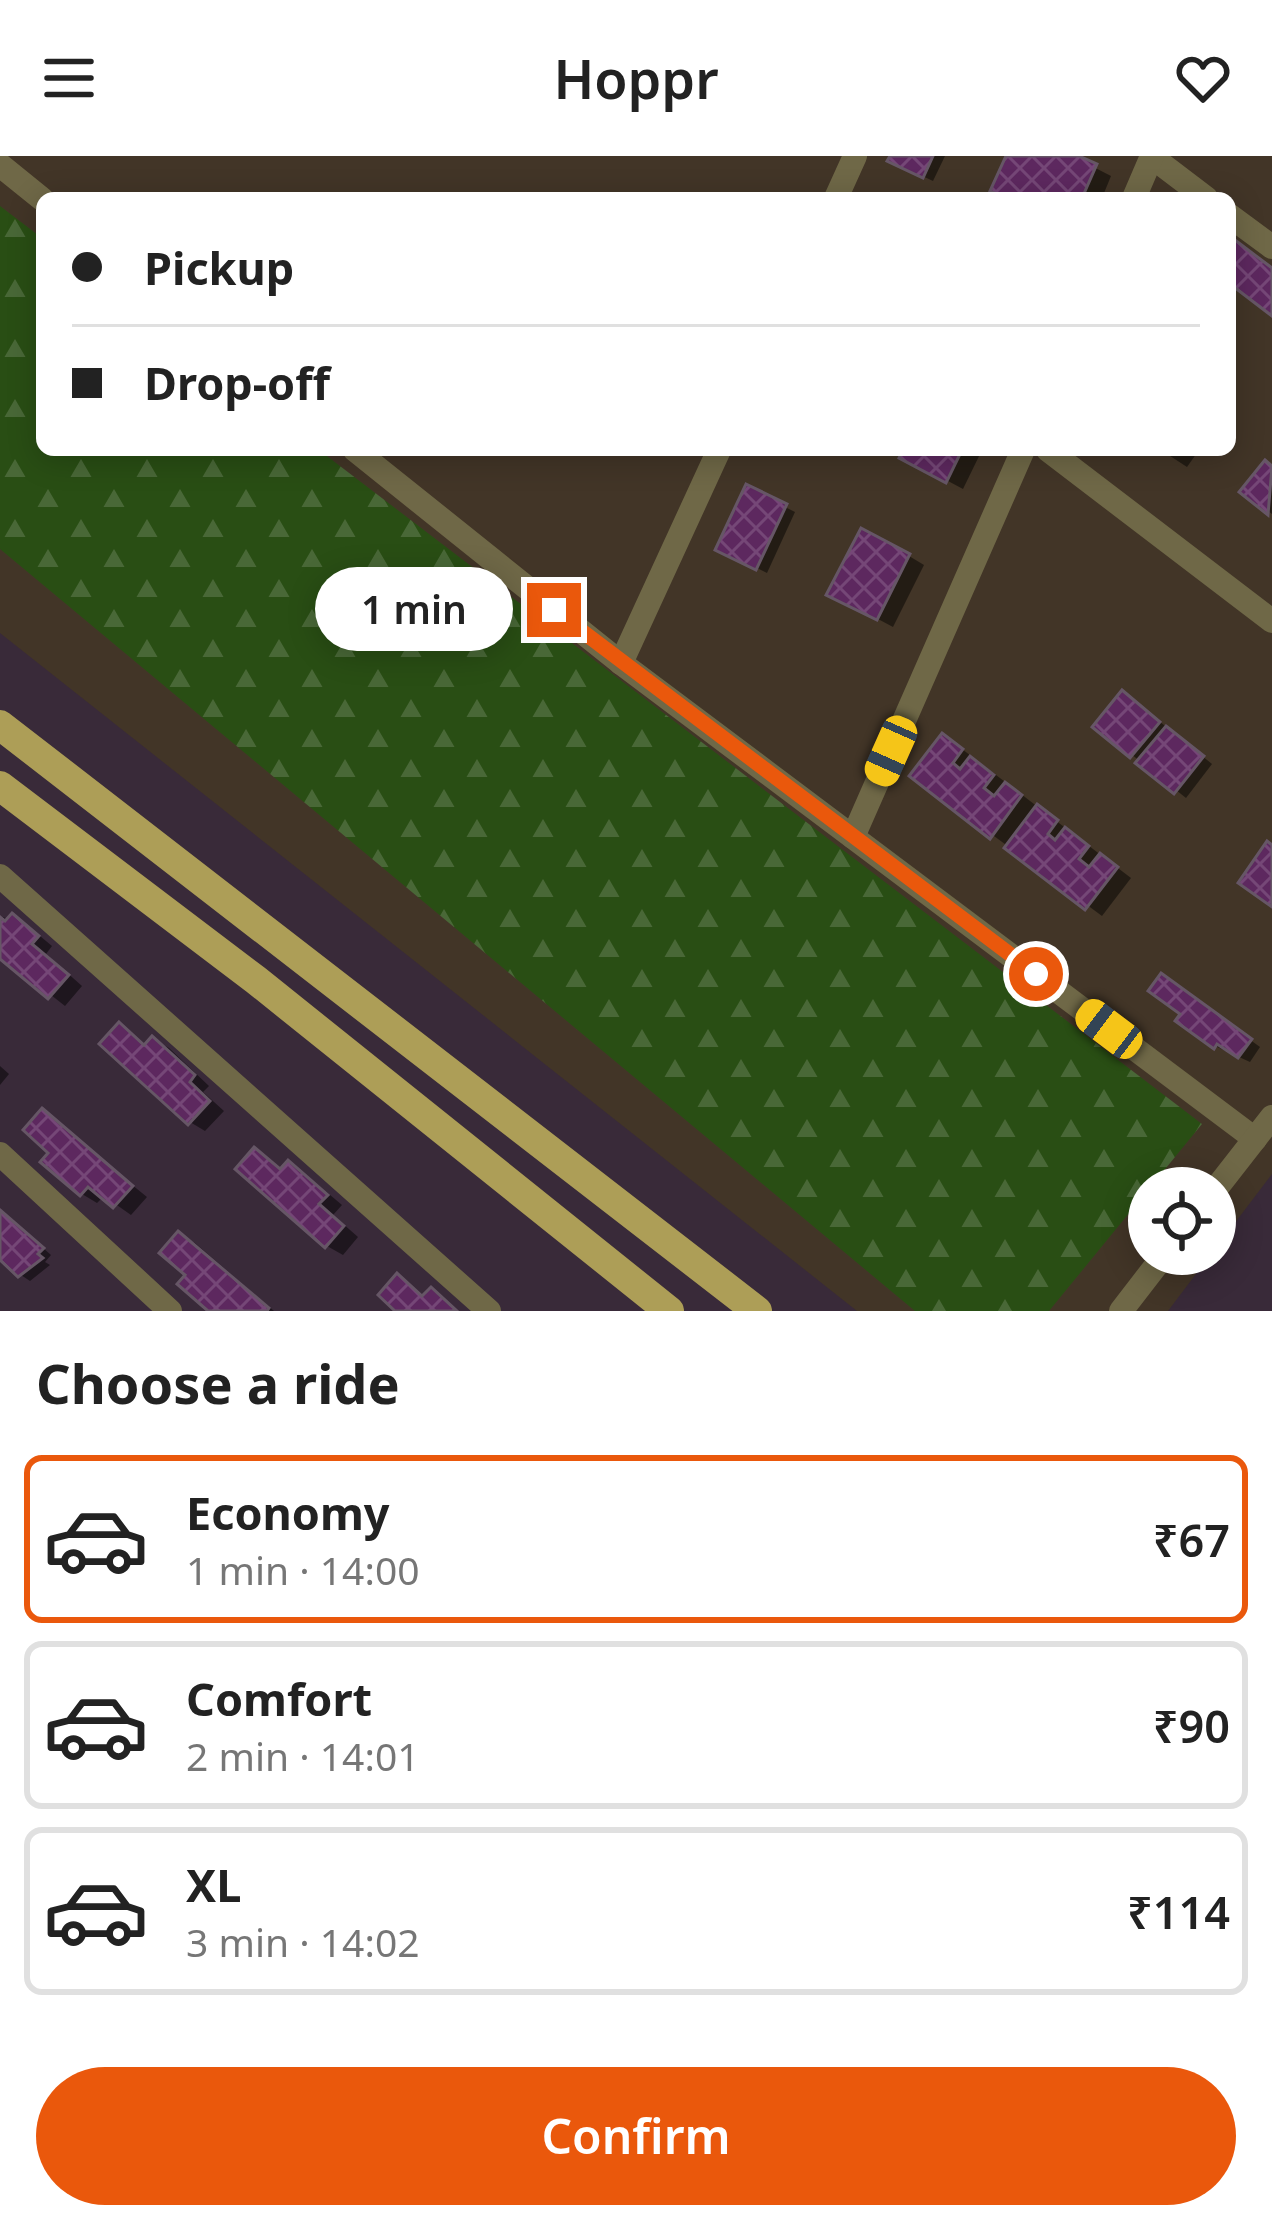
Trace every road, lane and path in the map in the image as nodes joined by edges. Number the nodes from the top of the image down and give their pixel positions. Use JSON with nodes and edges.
{"nodes":[{"id":1,"x":855,"y":156,"type":"edge"},
{"id":2,"x":1152,"y":157,"type":"edge"},
{"id":3,"x":0,"y":165,"type":"edge"},
{"id":4,"x":839,"y":192,"type":"edge"},
{"id":5,"x":1137,"y":192,"type":"edge"},
{"id":6,"x":1198,"y":192,"type":"edge"},
{"id":7,"x":36,"y":194,"type":"edge"},
{"id":8,"x":1236,"y":221,"type":"edge"},
{"id":9,"x":1272,"y":248,"type":"edge"},
{"id":10,"x":362,"y":456,"type":"edge"},
{"id":11,"x":716,"y":456,"type":"edge"},
{"id":12,"x":1020,"y":456,"type":"edge"},
{"id":13,"x":1056,"y":456,"type":"edge"},
{"id":14,"x":1272,"y":621,"type":"edge"},
{"id":15,"x":621,"y":663,"type":"junction"},
{"id":16,"x":0,"y":725,"type":"edge"},
{"id":17,"x":5,"y":799,"type":"edge"},
{"id":18,"x":853,"y":837,"type":"junction"},
{"id":19,"x":0,"y":876,"type":"edge"},
{"id":20,"x":1272,"y":1117,"type":"edge"},
{"id":21,"x":1256,"y":1139,"type":"junction"},
{"id":22,"x":0,"y":1154,"type":"edge"},
{"id":23,"x":1233,"y":1167,"type":"edge"},
{"id":24,"x":1148,"y":1275,"type":"edge"},
{"id":25,"x":170,"y":1311,"type":"edge"},
{"id":26,"x":489,"y":1311,"type":"edge"},
{"id":27,"x":669,"y":1311,"type":"edge"},
{"id":28,"x":757,"y":1311,"type":"edge"},
{"id":29,"x":1120,"y":1311,"type":"edge"}],
"edges":[{"from":1,"to":4,"type":"street"},
{"from":2,"to":5,"type":"street"},
{"from":2,"to":6,"type":"street"},
{"from":3,"to":7,"type":"street"},
{"from":8,"to":9,"type":"street"},
{"from":10,"to":15,"type":"street"},
{"from":11,"to":15,"type":"street"},
{"from":12,"to":18,"type":"street"},
{"from":13,"to":14,"type":"street"},
{"from":15,"to":18,"type":"street"},
{"from":16,"to":28,"type":"main road"},
{"from":17,"to":27,"type":"main road"},
{"from":18,"to":21,"type":"street"},
{"from":19,"to":26,"type":"street"},
{"from":20,"to":21,"type":"street"},
{"from":21,"to":23,"type":"street"},
{"from":22,"to":25,"type":"street"},
{"from":24,"to":29,"type":"street"}]}
